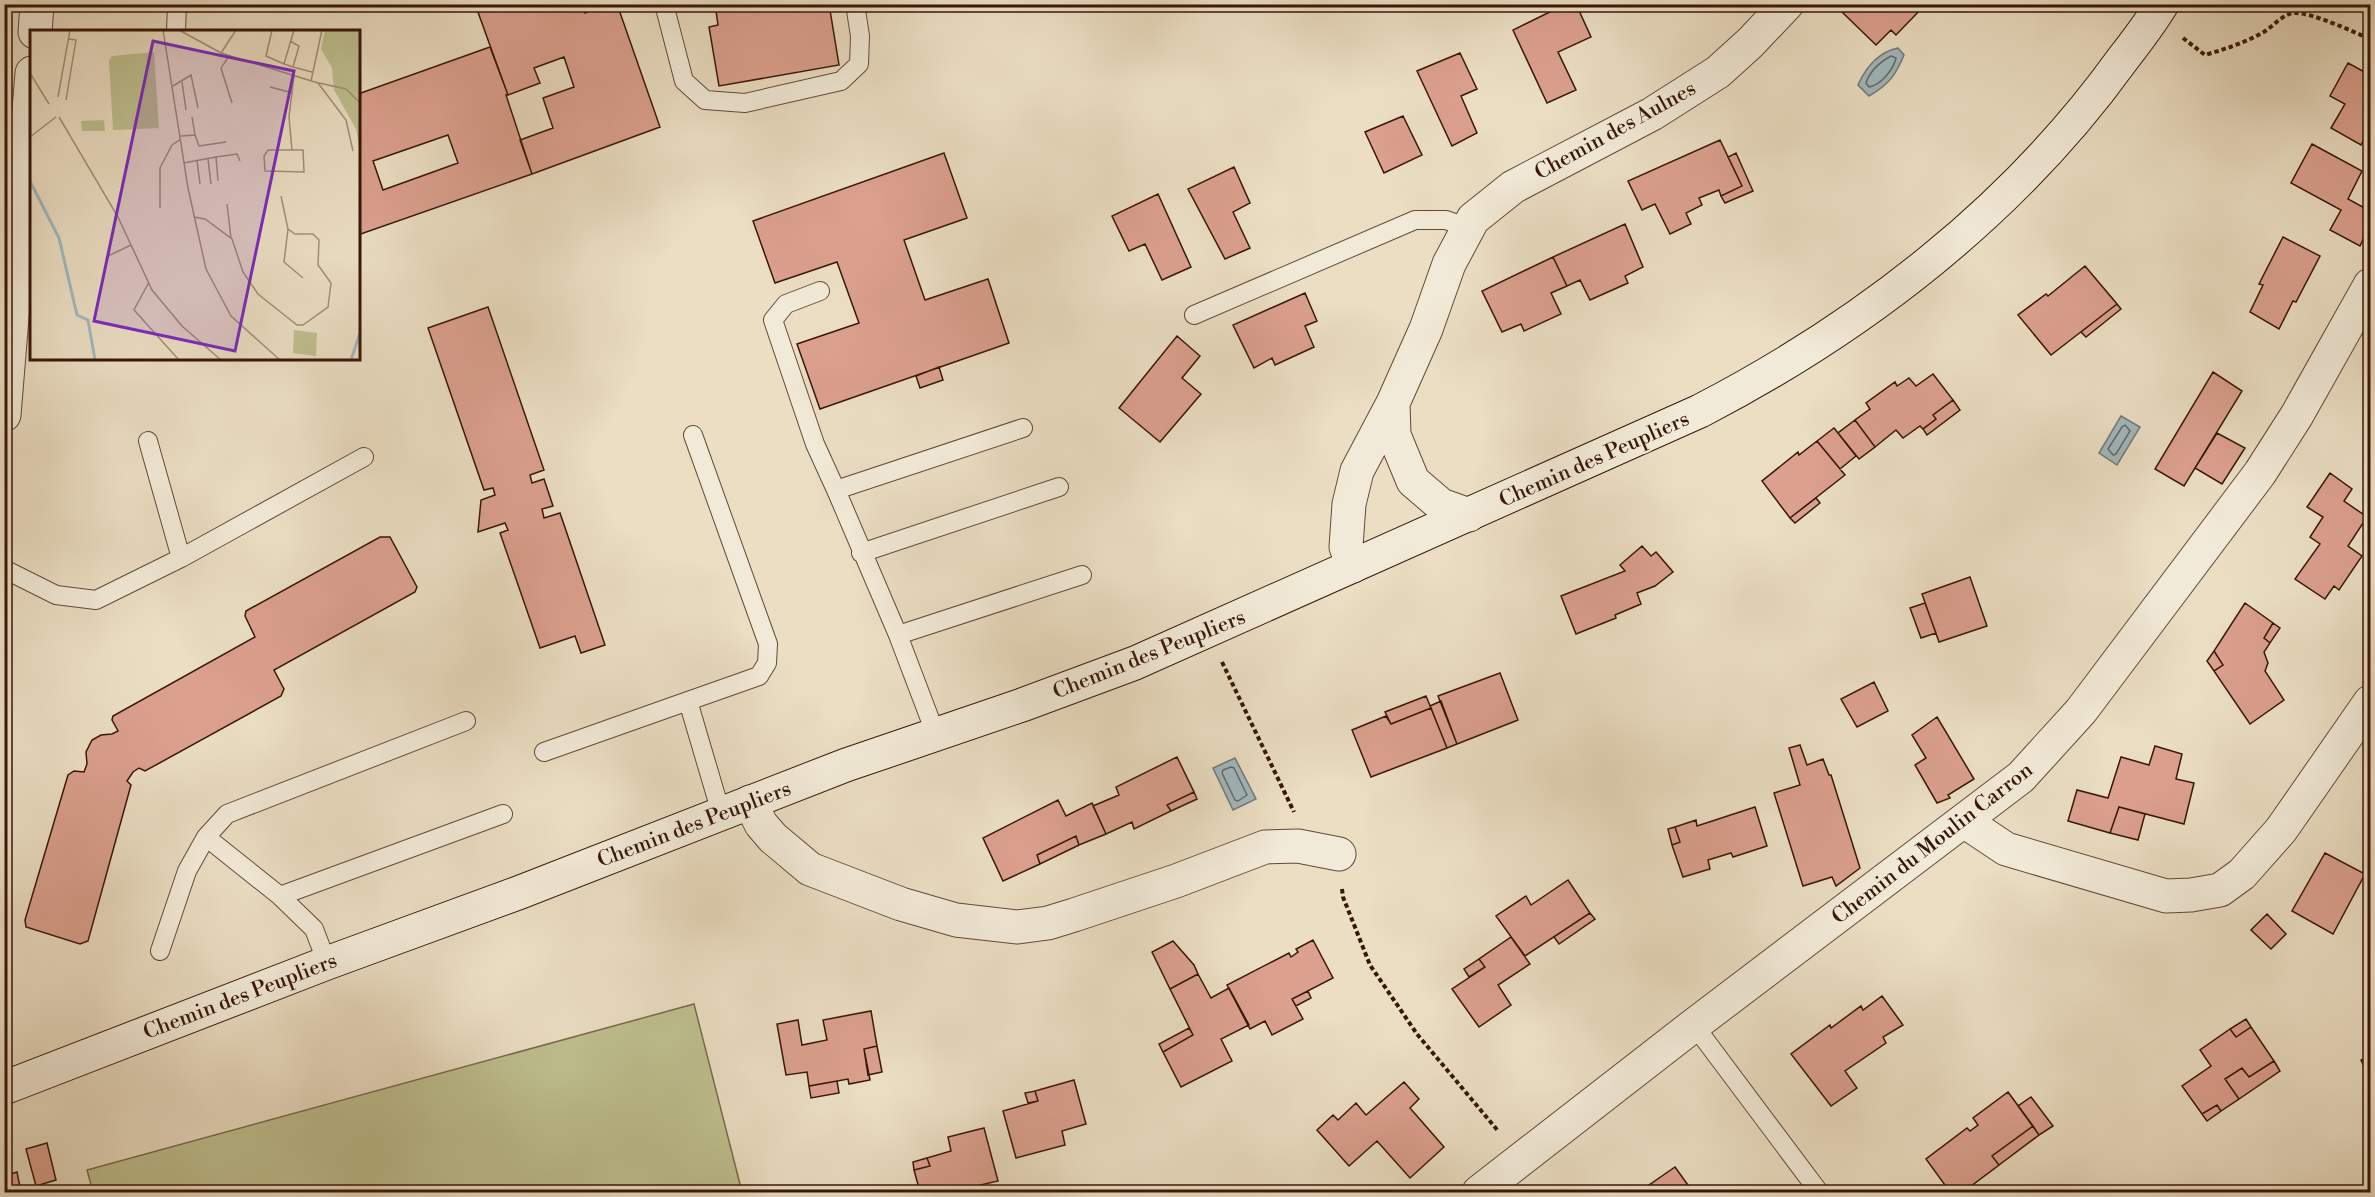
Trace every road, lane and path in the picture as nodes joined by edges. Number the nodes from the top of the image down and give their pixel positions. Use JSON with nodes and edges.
{"nodes":[{"id":1,"x":37,"y":4,"type":"edge"},
{"id":2,"x":177,"y":4,"type":"edge"},
{"id":3,"x":664,"y":4,"type":"edge"},
{"id":4,"x":855,"y":4,"type":"edge"},
{"id":5,"x":1787,"y":4,"type":"edge"},
{"id":6,"x":2162,"y":4,"type":"edge"},
{"id":7,"x":35,"y":30,"type":"edge"},
{"id":8,"x":176,"y":30,"type":"edge"},
{"id":9,"x":2181,"y":36,"type":"dead end"},
{"id":10,"x":2370,"y":39,"type":"edge"},
{"id":11,"x":30,"y":97,"type":"edge"},
{"id":12,"x":1468,"y":228,"type":"junction"},
{"id":13,"x":2370,"y":285,"type":"edge"},
{"id":14,"x":820,"y":291,"type":"dead end"},
{"id":15,"x":1194,"y":315,"type":"dead end"},
{"id":16,"x":1393,"y":403,"type":"junction"},
{"id":17,"x":4,"y":415,"type":"edge"},
{"id":18,"x":1023,"y":428,"type":"dead end"},
{"id":19,"x":693,"y":435,"type":"dead end"},
{"id":20,"x":148,"y":441,"type":"dead end"},
{"id":21,"x":364,"y":457,"type":"dead end"},
{"id":22,"x":1059,"y":487,"type":"dead end"},
{"id":23,"x":836,"y":490,"type":"junction"},
{"id":24,"x":1469,"y":515,"type":"junction"},
{"id":25,"x":861,"y":553,"type":"junction"},
{"id":26,"x":181,"y":558,"type":"junction"},
{"id":27,"x":1353,"y":566,"type":"junction"},
{"id":28,"x":4,"y":569,"type":"edge"},
{"id":29,"x":1082,"y":575,"type":"dead end"},
{"id":30,"x":898,"y":635,"type":"junction"},
{"id":31,"x":1218,"y":653,"type":"dead end"},
{"id":32,"x":688,"y":701,"type":"junction"},
{"id":33,"x":2370,"y":702,"type":"edge"},
{"id":34,"x":466,"y":721,"type":"dead end"},
{"id":35,"x":936,"y":735,"type":"junction"},
{"id":36,"x":544,"y":752,"type":"dead end"},
{"id":37,"x":735,"y":808,"type":"junction"},
{"id":38,"x":503,"y":814,"type":"dead end"},
{"id":39,"x":1297,"y":817,"type":"dead end"},
{"id":40,"x":1964,"y":821,"type":"junction"},
{"id":41,"x":206,"y":837,"type":"junction"},
{"id":42,"x":1339,"y":854,"type":"joint"},
{"id":43,"x":280,"y":896,"type":"junction"},
{"id":44,"x":160,"y":951,"type":"dead end"},
{"id":45,"x":327,"y":963,"type":"junction"},
{"id":46,"x":1694,"y":1025,"type":"junction"},
{"id":47,"x":4,"y":1088,"type":"edge"},
{"id":48,"x":1521,"y":1158,"type":"junction"},
{"id":49,"x":1479,"y":1192,"type":"edge"},
{"id":50,"x":1819,"y":1192,"type":"edge"}],
"edges":[{"from":1,"to":7,"type":"street"},
{"from":2,"to":8,"type":"lane"},
{"from":3,"to":4,"type":"lane"},
{"from":5,"to":12,"type":"street","name":"Chemin des Aulnes"},
{"from":6,"to":24,"type":"street","name":"Chemin des Peupliers"},
{"from":9,"to":10,"type":"path"},
{"from":11,"to":17,"type":"street"},
{"from":12,"to":15,"type":"lane"},
{"from":12,"to":16,"type":"street","name":"Chemin des Aulnes"},
{"from":13,"to":40,"type":"street","name":"Chemin du Moulin Carron"},
{"from":14,"to":23,"type":"lane"},
{"from":16,"to":24,"type":"street","name":"Chemin des Aulnes"},
{"from":16,"to":27,"type":"street","name":"Chemin des Aulnes"},
{"from":18,"to":23,"type":"lane"},
{"from":19,"to":32,"type":"lane"},
{"from":20,"to":26,"type":"lane"},
{"from":21,"to":26,"type":"lane"},
{"from":22,"to":25,"type":"lane"},
{"from":23,"to":25,"type":"lane"},
{"from":24,"to":27,"type":"street","name":"Chemin des Peupliers"},
{"from":25,"to":30,"type":"lane"},
{"from":26,"to":28,"type":"lane"},
{"from":27,"to":35,"type":"street","name":"Chemin des Peupliers"},
{"from":29,"to":30,"type":"lane"},
{"from":30,"to":35,"type":"lane"},
{"from":31,"to":39,"type":"path"},
{"from":32,"to":36,"type":"lane"},
{"from":32,"to":37,"type":"lane"},
{"from":33,"to":40,"type":"street"},
{"from":34,"to":41,"type":"lane"},
{"from":35,"to":37,"type":"street","name":"Chemin des Peupliers"},
{"from":37,"to":42,"type":"street"},
{"from":37,"to":45,"type":"street","name":"Chemin des Peupliers"},
{"from":38,"to":43,"type":"lane"},
{"from":40,"to":46,"type":"street","name":"Chemin du Moulin Carron"},
{"from":41,"to":43,"type":"lane"},
{"from":41,"to":44,"type":"lane"},
{"from":42,"to":48,"type":"path"},
{"from":43,"to":45,"type":"lane"},
{"from":45,"to":47,"type":"street","name":"Chemin des Peupliers"},
{"from":46,"to":48,"type":"street","name":"Chemin du Moulin Carron"},
{"from":46,"to":50,"type":"lane"},
{"from":48,"to":49,"type":"street","name":"Chemin du Moulin Carron"}]}
